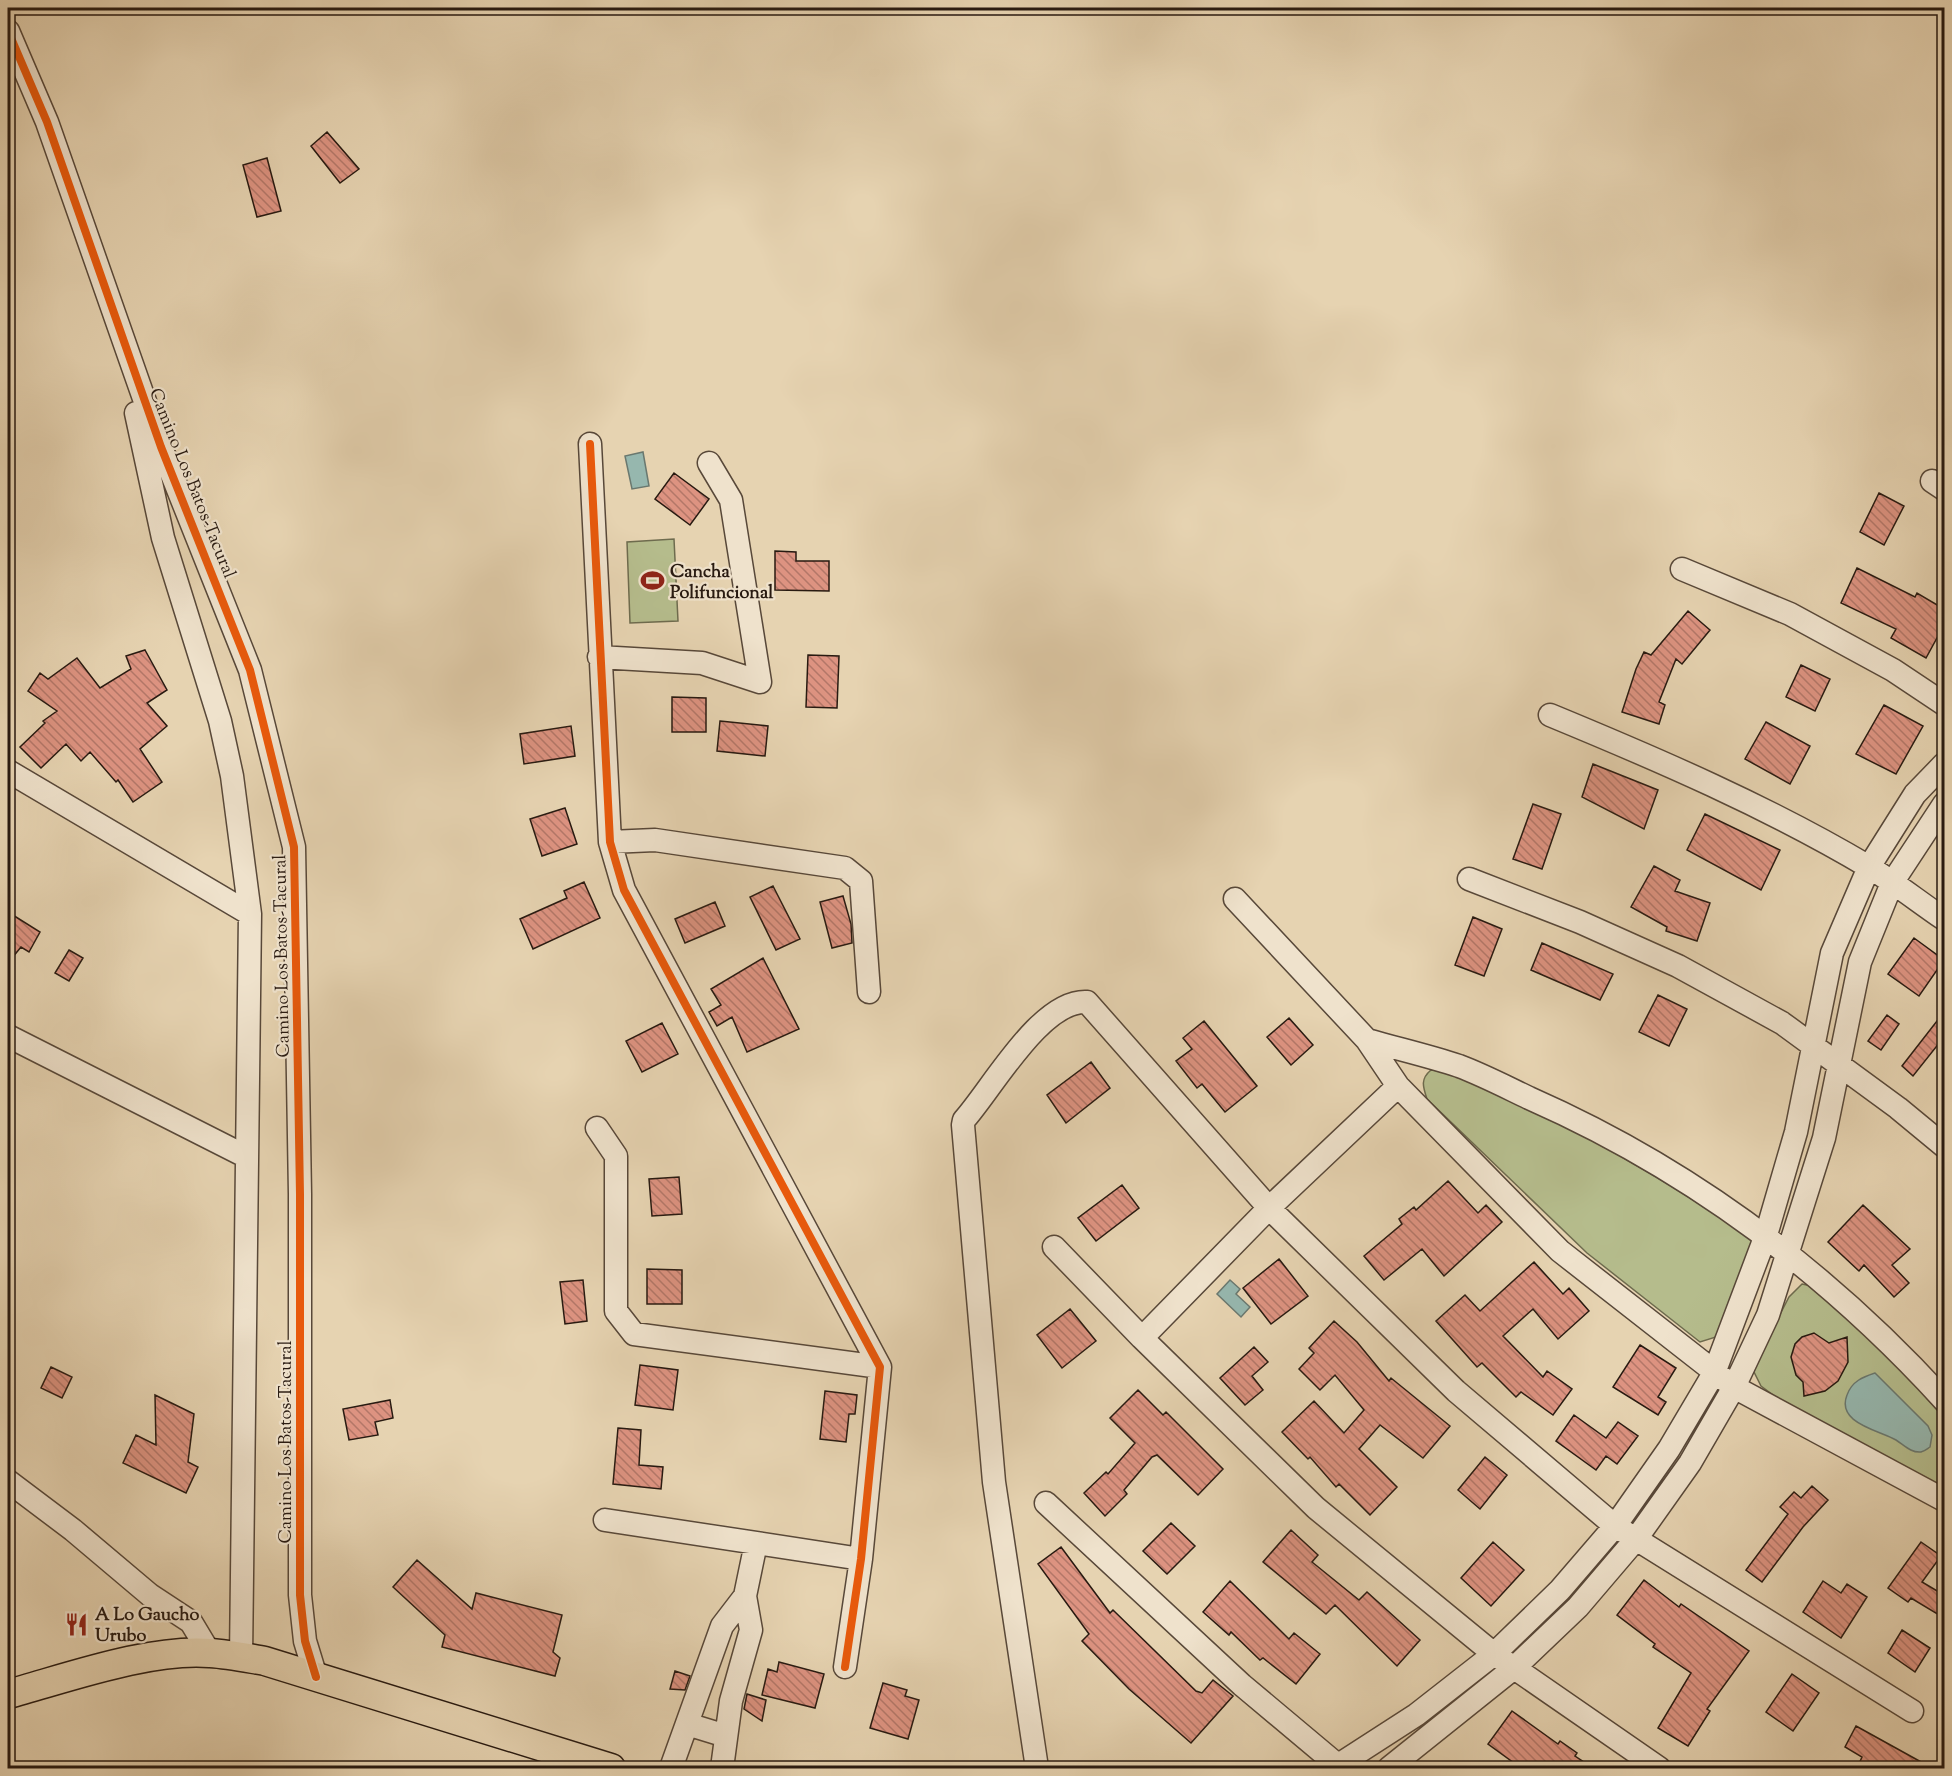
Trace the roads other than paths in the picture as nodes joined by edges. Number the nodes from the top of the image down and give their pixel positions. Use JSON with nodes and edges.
{"nodes":[{"id":1,"x":8,"y":31,"type":"edge"},
{"id":2,"x":118,"y":330,"type":"junction"},
{"id":3,"x":590,"y":444,"type":"dead end"},
{"id":4,"x":709,"y":464,"type":"dead end"},
{"id":5,"x":1682,"y":569,"type":"dead end"},
{"id":6,"x":599,"y":657,"type":"junction"},
{"id":7,"x":1944,"y":704,"type":"edge"},
{"id":8,"x":1550,"y":715,"type":"dead end"},
{"id":9,"x":1944,"y":764,"type":"edge"},
{"id":10,"x":8,"y":771,"type":"edge"},
{"id":11,"x":1944,"y":804,"type":"edge"},
{"id":12,"x":610,"y":842,"type":"junction"},
{"id":13,"x":1869,"y":867,"type":"junction"},
{"id":14,"x":1469,"y":879,"type":"dead end"},
{"id":15,"x":1892,"y":883,"type":"junction"},
{"id":16,"x":1235,"y":899,"type":"dead end"},
{"id":17,"x":250,"y":914,"type":"junction"},
{"id":18,"x":1944,"y":919,"type":"edge"},
{"id":19,"x":869,"y":992,"type":"dead end"},
{"id":20,"x":8,"y":1036,"type":"edge"},
{"id":21,"x":1367,"y":1040,"type":"junction"},
{"id":22,"x":1812,"y":1047,"type":"junction"},
{"id":23,"x":1839,"y":1067,"type":"junction"},
{"id":24,"x":1398,"y":1086,"type":"junction"},
{"id":25,"x":597,"y":1128,"type":"dead end"},
{"id":26,"x":1944,"y":1146,"type":"edge"},
{"id":27,"x":247,"y":1157,"type":"junction"},
{"id":28,"x":1269,"y":1208,"type":"junction"},
{"id":29,"x":1766,"y":1235,"type":"junction"},
{"id":30,"x":1054,"y":1247,"type":"dead end"},
{"id":31,"x":1790,"y":1254,"type":"junction"},
{"id":32,"x":1142,"y":1338,"type":"junction"},
{"id":33,"x":880,"y":1367,"type":"junction"},
{"id":34,"x":1714,"y":1373,"type":"junction"},
{"id":35,"x":1734,"y":1387,"type":"junction"},
{"id":36,"x":1944,"y":1400,"type":"edge"},
{"id":37,"x":8,"y":1482,"type":"edge"},
{"id":38,"x":1944,"y":1500,"type":"edge"},
{"id":39,"x":1046,"y":1503,"type":"dead end"},
{"id":40,"x":605,"y":1520,"type":"dead end"},
{"id":41,"x":1615,"y":1526,"type":"junction"},
{"id":42,"x":1636,"y":1539,"type":"junction"},
{"id":43,"x":756,"y":1543,"type":"junction"},
{"id":44,"x":861,"y":1559,"type":"junction"},
{"id":45,"x":745,"y":1596,"type":"junction"},
{"id":46,"x":209,"y":1652,"type":"junction"},
{"id":47,"x":1494,"y":1654,"type":"junction"},
{"id":48,"x":241,"y":1658,"type":"junction"},
{"id":49,"x":845,"y":1667,"type":"dead end"},
{"id":50,"x":1514,"y":1668,"type":"junction"},
{"id":51,"x":316,"y":1677,"type":"junction"},
{"id":52,"x":8,"y":1694,"type":"edge"},
{"id":53,"x":1912,"y":1711,"type":"dead end"},
{"id":54,"x":687,"y":1724,"type":"junction"},
{"id":55,"x":726,"y":1736,"type":"junction"},
{"id":56,"x":559,"y":1760,"type":"edge"},
{"id":57,"x":1339,"y":1767,"type":"edge"},
{"id":58,"x":611,"y":1768,"type":"edge"},
{"id":59,"x":671,"y":1768,"type":"edge"},
{"id":60,"x":722,"y":1768,"type":"edge"},
{"id":61,"x":1037,"y":1768,"type":"edge"},
{"id":62,"x":1389,"y":1768,"type":"edge"},
{"id":63,"x":1659,"y":1768,"type":"edge"}],
"edges":[{"from":1,"to":2,"type":"street","name":"Camino Los Batos-Tacural"},
{"from":2,"to":17,"type":"street","name":"Camino Los Batos-Tacural"},
{"from":2,"to":51,"type":"street","name":"Camino Los Batos-Tacural"},
{"from":3,"to":6,"type":"street"},
{"from":4,"to":6,"type":"street"},
{"from":5,"to":7,"type":"street"},
{"from":6,"to":12,"type":"street"},
{"from":8,"to":13,"type":"street"},
{"from":9,"to":13,"type":"street"},
{"from":10,"to":17,"type":"street"},
{"from":11,"to":15,"type":"street"},
{"from":12,"to":19,"type":"street"},
{"from":12,"to":33,"type":"street"},
{"from":13,"to":15,"type":"street"},
{"from":13,"to":22,"type":"street"},
{"from":14,"to":22,"type":"street"},
{"from":15,"to":18,"type":"street"},
{"from":15,"to":23,"type":"street"},
{"from":16,"to":21,"type":"street"},
{"from":17,"to":27,"type":"street","name":"Camino Los Batos-Tacural"},
{"from":20,"to":27,"type":"street"},
{"from":21,"to":24,"type":"street"},
{"from":21,"to":29,"type":"street"},
{"from":22,"to":23,"type":"street"},
{"from":22,"to":29,"type":"street"},
{"from":23,"to":26,"type":"street"},
{"from":23,"to":31,"type":"street"},
{"from":24,"to":28,"type":"street"},
{"from":24,"to":34,"type":"street"},
{"from":25,"to":33,"type":"street"},
{"from":27,"to":48,"type":"street","name":"Camino Los Batos-Tacural"},
{"from":28,"to":32,"type":"street"},
{"from":28,"to":41,"type":"street"},
{"from":28,"to":61,"type":"street"},
{"from":29,"to":31,"type":"street"},
{"from":29,"to":34,"type":"street"},
{"from":30,"to":32,"type":"street"},
{"from":31,"to":35,"type":"street"},
{"from":31,"to":36,"type":"street"},
{"from":32,"to":47,"type":"street"},
{"from":33,"to":44,"type":"street"},
{"from":34,"to":35,"type":"street"},
{"from":34,"to":41,"type":"street"},
{"from":35,"to":38,"type":"street"},
{"from":35,"to":42,"type":"street"},
{"from":37,"to":46,"type":"street"},
{"from":39,"to":57,"type":"street"},
{"from":40,"to":43,"type":"street"},
{"from":41,"to":42,"type":"street"},
{"from":41,"to":47,"type":"street"},
{"from":42,"to":50,"type":"street"},
{"from":42,"to":53,"type":"street"},
{"from":43,"to":44,"type":"street"},
{"from":43,"to":45,"type":"street"},
{"from":44,"to":49,"type":"street"},
{"from":45,"to":54,"type":"street"},
{"from":45,"to":55,"type":"street"},
{"from":46,"to":48,"type":"main road"},
{"from":46,"to":52,"type":"main road"},
{"from":47,"to":50,"type":"street"},
{"from":47,"to":57,"type":"street"},
{"from":48,"to":51,"type":"main road"},
{"from":50,"to":62,"type":"street"},
{"from":50,"to":63,"type":"street"},
{"from":51,"to":56,"type":"main road"},
{"from":54,"to":55,"type":"street"},
{"from":54,"to":59,"type":"street"},
{"from":55,"to":60,"type":"street"},
{"from":56,"to":58,"type":"main road"}]}
